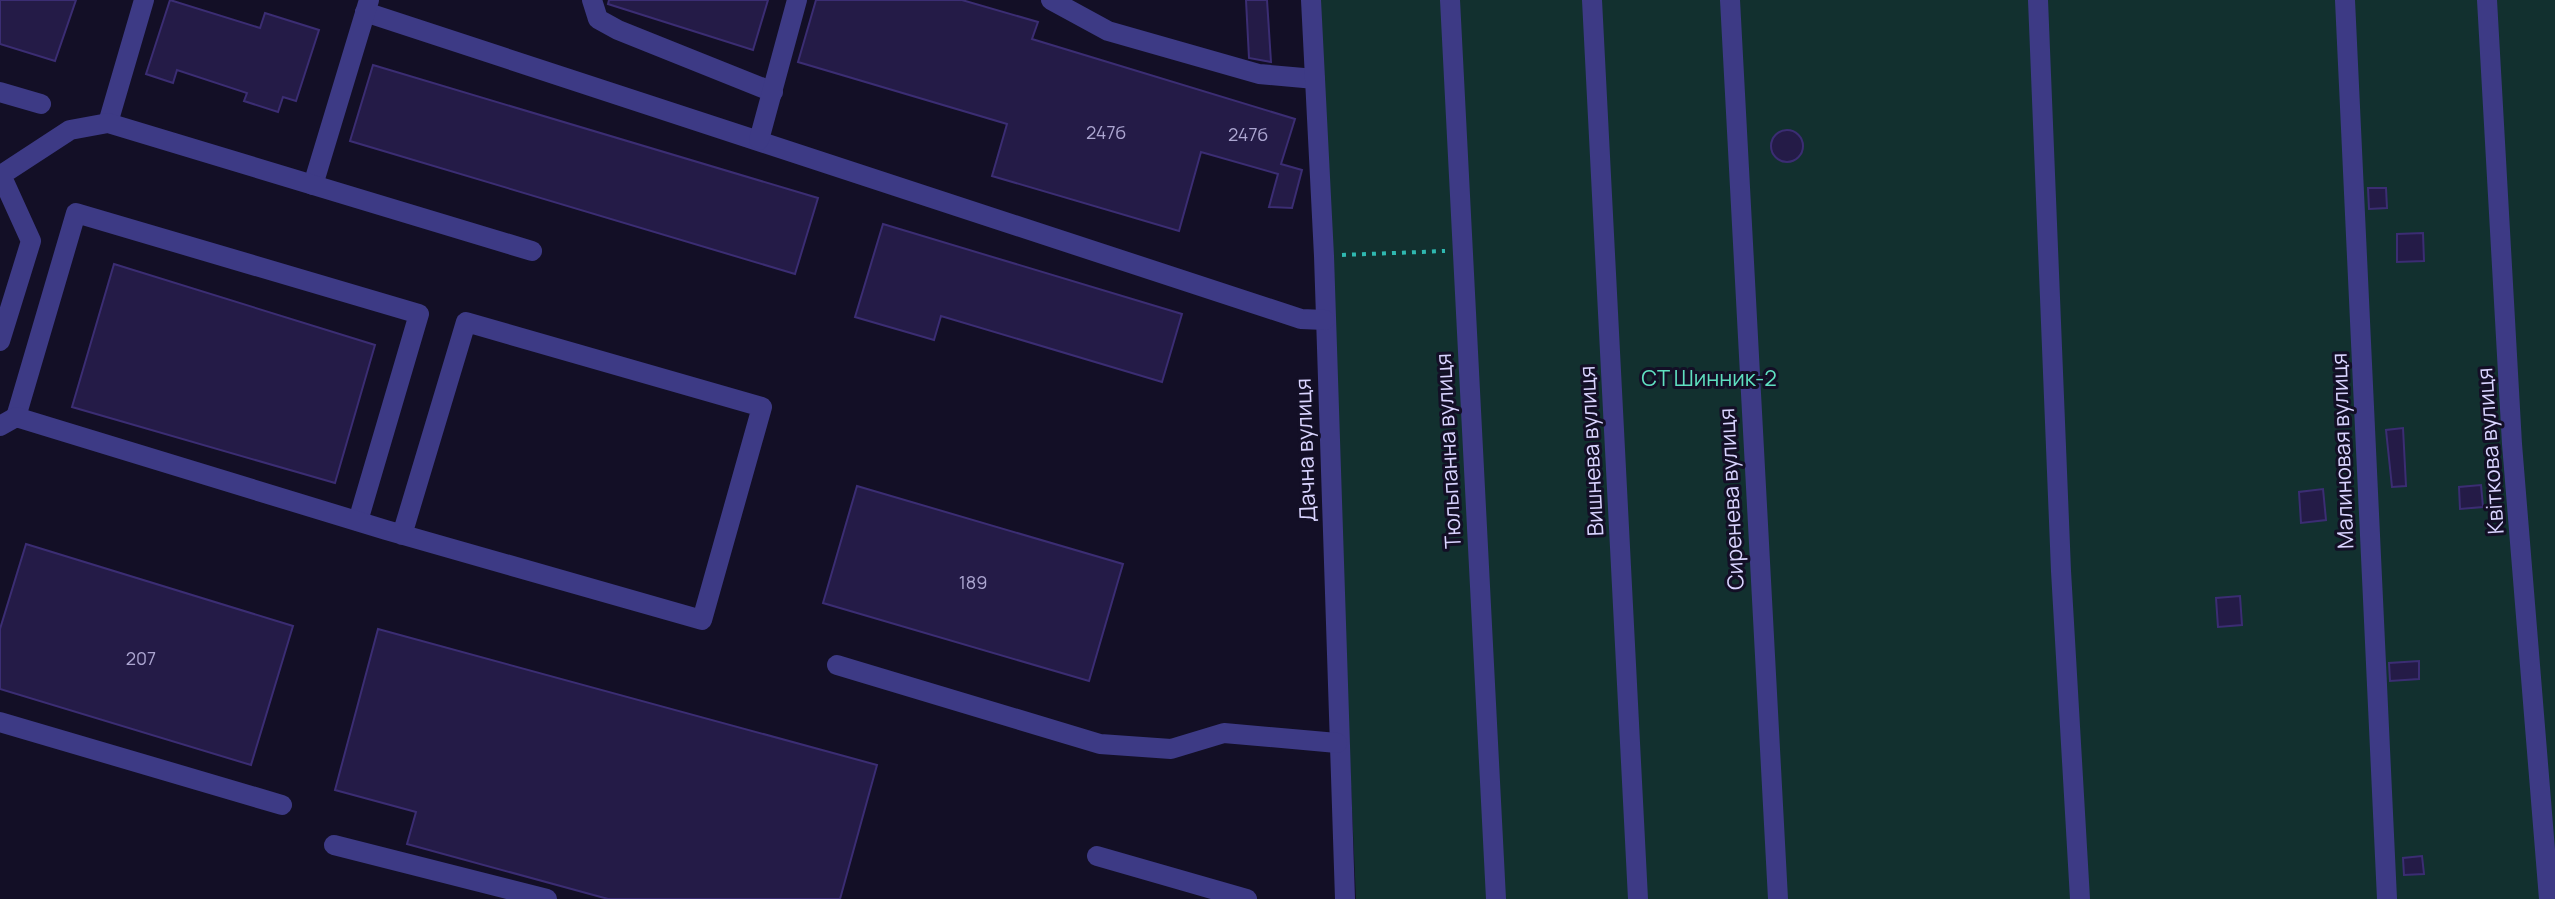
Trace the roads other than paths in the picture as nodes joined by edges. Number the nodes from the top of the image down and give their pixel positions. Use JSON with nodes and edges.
{"nodes":[{"id":1,"x":144,"y":0,"type":"edge"},
{"id":2,"x":592,"y":0,"type":"edge"},
{"id":3,"x":797,"y":0,"type":"edge"},
{"id":4,"x":1311,"y":0,"type":"edge"},
{"id":5,"x":1450,"y":0,"type":"edge"},
{"id":6,"x":1592,"y":0,"type":"edge"},
{"id":7,"x":1730,"y":0,"type":"edge"},
{"id":8,"x":2038,"y":0,"type":"edge"},
{"id":9,"x":2345,"y":0,"type":"edge"},
{"id":10,"x":2487,"y":0,"type":"edge"},
{"id":11,"x":1057,"y":1,"type":"edge"},
{"id":12,"x":367,"y":6,"type":"edge"},
{"id":13,"x":1315,"y":79,"type":"junction"},
{"id":14,"x":0,"y":92,"type":"edge"},
{"id":15,"x":773,"y":92,"type":"junction"},
{"id":16,"x":41,"y":104,"type":"dead end"},
{"id":17,"x":108,"y":123,"type":"junction"},
{"id":18,"x":759,"y":140,"type":"junction"},
{"id":19,"x":0,"y":175,"type":"edge"},
{"id":20,"x":313,"y":185,"type":"junction"},
{"id":21,"x":532,"y":251,"type":"dead end"},
{"id":22,"x":1325,"y":320,"type":"junction"},
{"id":23,"x":0,"y":341,"type":"edge"},
{"id":24,"x":8,"y":421,"type":"edge"},
{"id":25,"x":358,"y":521,"type":"junction"},
{"id":26,"x":402,"y":535,"type":"junction"},
{"id":27,"x":837,"y":665,"type":"dead end"},
{"id":28,"x":0,"y":722,"type":"edge"},
{"id":29,"x":1337,"y":743,"type":"junction"},
{"id":30,"x":282,"y":805,"type":"dead end"},
{"id":31,"x":334,"y":845,"type":"dead end"},
{"id":32,"x":1097,"y":856,"type":"dead end"},
{"id":33,"x":547,"y":899,"type":"edge"},
{"id":34,"x":1247,"y":899,"type":"edge"},
{"id":35,"x":1345,"y":899,"type":"edge"},
{"id":36,"x":1496,"y":899,"type":"edge"},
{"id":37,"x":1638,"y":899,"type":"edge"},
{"id":38,"x":1778,"y":899,"type":"edge"},
{"id":39,"x":2080,"y":899,"type":"edge"},
{"id":40,"x":2387,"y":899,"type":"edge"},
{"id":41,"x":2549,"y":899,"type":"edge"}],
"edges":[{"from":1,"to":17,"type":"street"},
{"from":2,"to":15,"type":"street"},
{"from":3,"to":15,"type":"street"},
{"from":4,"to":13,"type":"street","name":"Дачна вулиця"},
{"from":5,"to":36,"type":"street","name":"Тюльпанна вулиця"},
{"from":6,"to":37,"type":"street","name":"Вишнева вулиця"},
{"from":7,"to":38,"type":"street","name":"Сиренева вулиця"},
{"from":8,"to":39,"type":"street"},
{"from":9,"to":40,"type":"street","name":"Малиновая вулиця"},
{"from":10,"to":41,"type":"street","name":"Квіткова вулиця"},
{"from":11,"to":13,"type":"street"},
{"from":12,"to":18,"type":"street"},
{"from":12,"to":20,"type":"street"},
{"from":13,"to":22,"type":"street","name":"Дачна вулиця"},
{"from":14,"to":16,"type":"street"},
{"from":15,"to":18,"type":"street"},
{"from":17,"to":19,"type":"street"},
{"from":17,"to":20,"type":"street"},
{"from":18,"to":22,"type":"street"},
{"from":19,"to":23,"type":"street"},
{"from":20,"to":21,"type":"street"},
{"from":22,"to":29,"type":"street","name":"Дачна вулиця"},
{"from":24,"to":25,"type":"street"},
{"from":24,"to":25,"type":"street"},
{"from":25,"to":26,"type":"street"},
{"from":26,"to":26,"type":"street"},
{"from":27,"to":29,"type":"street"},
{"from":28,"to":30,"type":"street"},
{"from":29,"to":35,"type":"street","name":"Дачна вулиця"},
{"from":31,"to":33,"type":"street"},
{"from":32,"to":34,"type":"street"}]}
